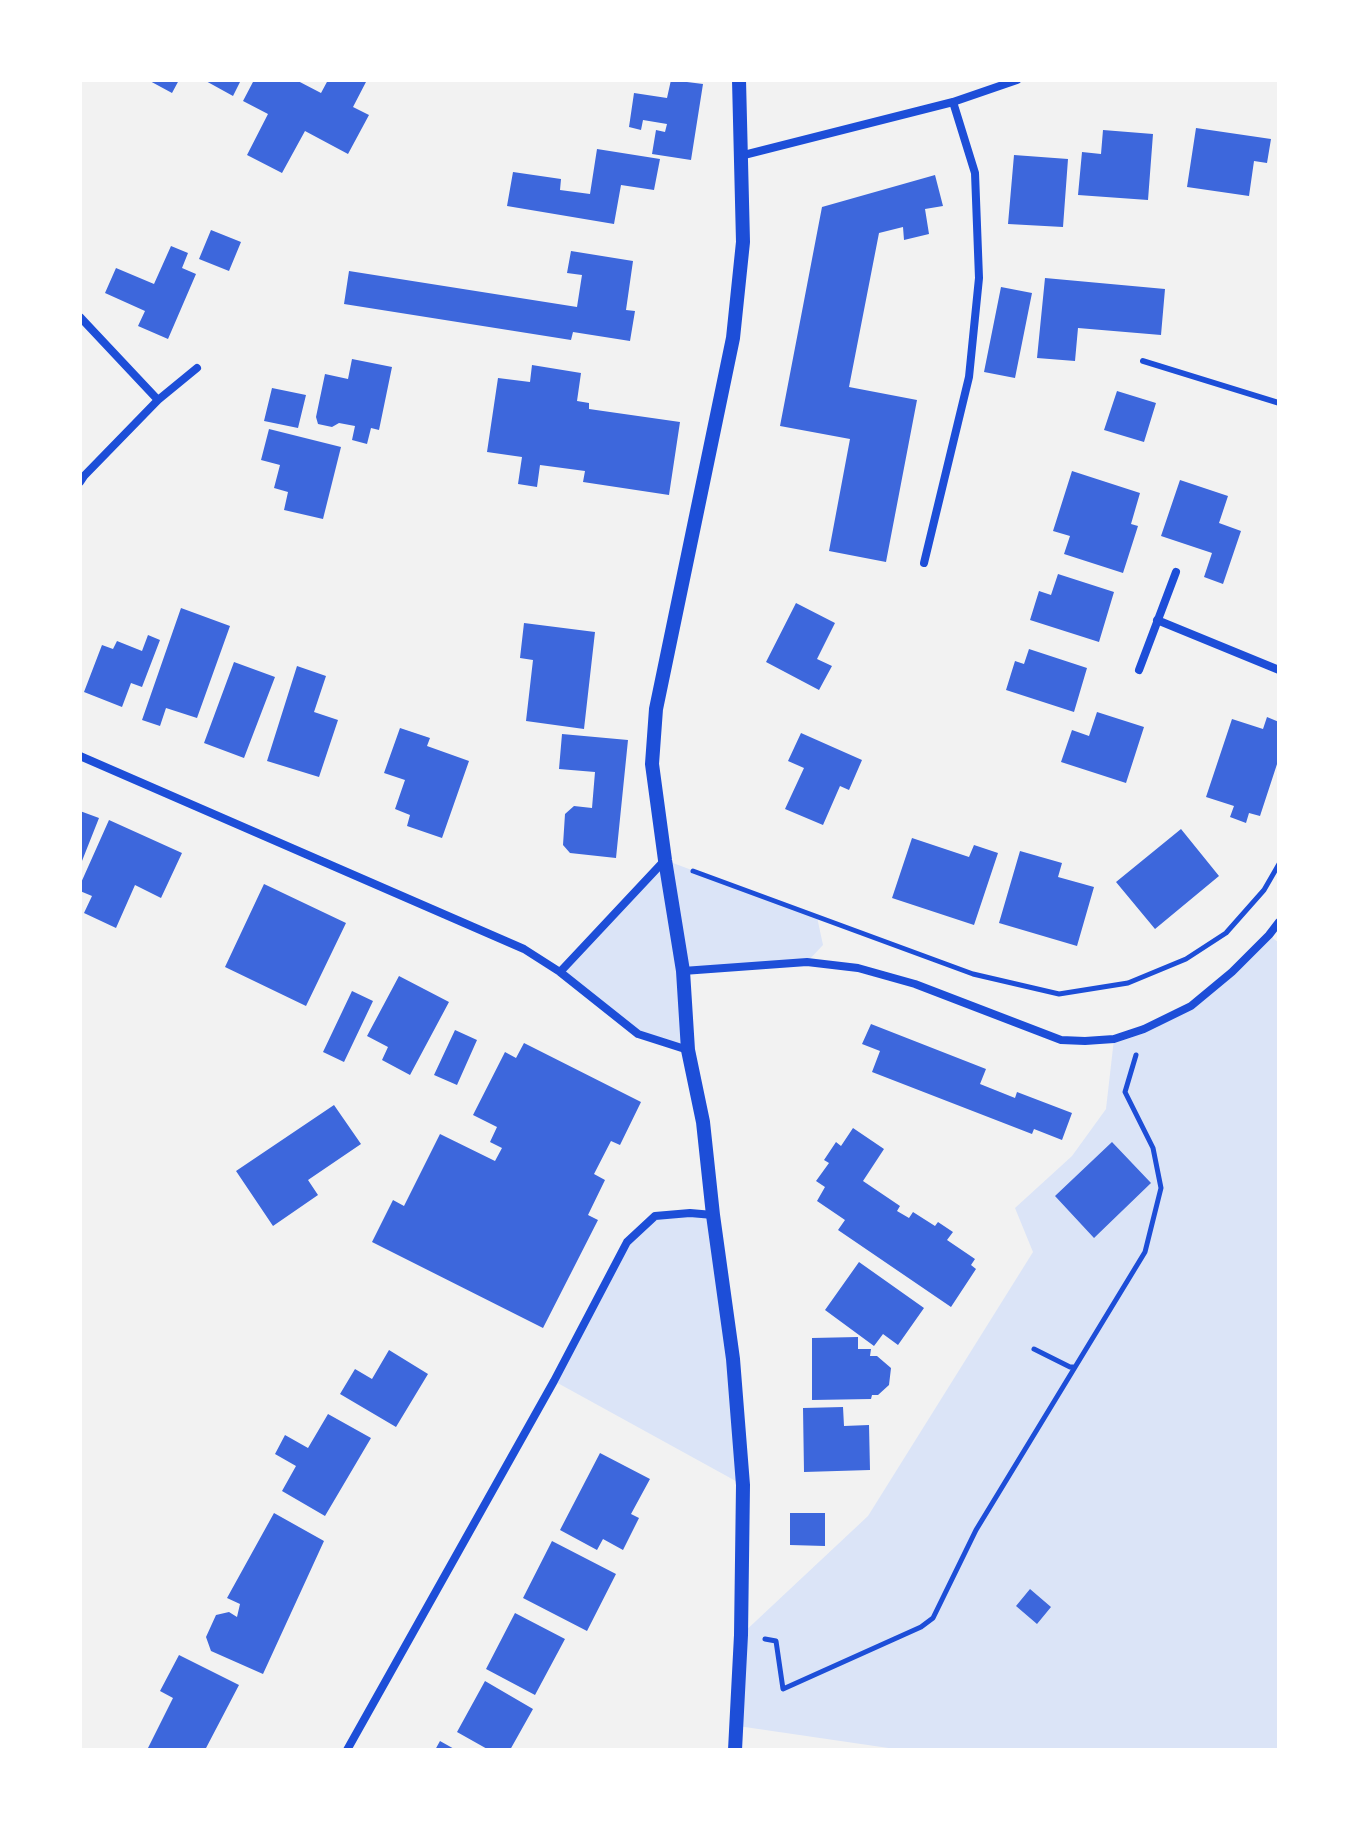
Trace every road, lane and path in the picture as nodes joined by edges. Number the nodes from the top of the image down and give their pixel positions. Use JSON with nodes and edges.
{"nodes":[{"id":1,"x":739,"y":80,"type":"edge"},
{"id":2,"x":1017,"y":80,"type":"edge"},
{"id":3,"x":953,"y":102,"type":"junction"},
{"id":4,"x":739,"y":156,"type":"junction"},
{"id":5,"x":80,"y":317,"type":"edge"},
{"id":6,"x":1143,"y":361,"type":"dead end"},
{"id":7,"x":197,"y":368,"type":"dead end"},
{"id":8,"x":158,"y":400,"type":"junction"},
{"id":9,"x":1279,"y":403,"type":"edge"},
{"id":10,"x":80,"y":482,"type":"edge"},
{"id":11,"x":924,"y":563,"type":"dead end"},
{"id":12,"x":1176,"y":572,"type":"dead end"},
{"id":13,"x":1157,"y":620,"type":"junction"},
{"id":14,"x":1139,"y":670,"type":"dead end"},
{"id":15,"x":1279,"y":670,"type":"edge"},
{"id":16,"x":80,"y":756,"type":"edge"},
{"id":17,"x":665,"y":860,"type":"junction"},
{"id":18,"x":1279,"y":864,"type":"edge"},
{"id":19,"x":1279,"y":922,"type":"edge"},
{"id":20,"x":1269,"y":935,"type":"junction"},
{"id":21,"x":1279,"y":943,"type":"edge"},
{"id":22,"x":683,"y":971,"type":"junction"},
{"id":23,"x":560,"y":972,"type":"junction"},
{"id":24,"x":1144,"y":1029,"type":"junction"},
{"id":25,"x":688,"y":1050,"type":"junction"},
{"id":26,"x":713,"y":1215,"type":"junction"},
{"id":27,"x":1034,"y":1349,"type":"dead end"},
{"id":28,"x":1074,"y":1367,"type":"junction"},
{"id":29,"x":760,"y":1638,"type":"dead end"},
{"id":30,"x":347,"y":1750,"type":"edge"},
{"id":31,"x":735,"y":1750,"type":"edge"}],
"edges":[{"from":1,"to":4,"type":"street"},
{"from":2,"to":3,"type":"street"},
{"from":3,"to":4,"type":"street"},
{"from":3,"to":11,"type":"street"},
{"from":4,"to":17,"type":"street"},
{"from":5,"to":8,"type":"street"},
{"from":6,"to":9,"type":"lane"},
{"from":7,"to":8,"type":"street"},
{"from":8,"to":10,"type":"street"},
{"from":12,"to":13,"type":"street"},
{"from":13,"to":14,"type":"street"},
{"from":13,"to":15,"type":"street"},
{"from":16,"to":23,"type":"street"},
{"from":17,"to":18,"type":"path"},
{"from":17,"to":22,"type":"street"},
{"from":17,"to":23,"type":"street"},
{"from":19,"to":20,"type":"street"},
{"from":20,"to":21,"type":"street"},
{"from":20,"to":24,"type":"street"},
{"from":22,"to":24,"type":"street"},
{"from":22,"to":25,"type":"street"},
{"from":23,"to":25,"type":"street"},
{"from":24,"to":28,"type":"path"},
{"from":25,"to":26,"type":"street"},
{"from":26,"to":30,"type":"street"},
{"from":26,"to":31,"type":"street"},
{"from":27,"to":28,"type":"path"},
{"from":28,"to":29,"type":"path"}]}
